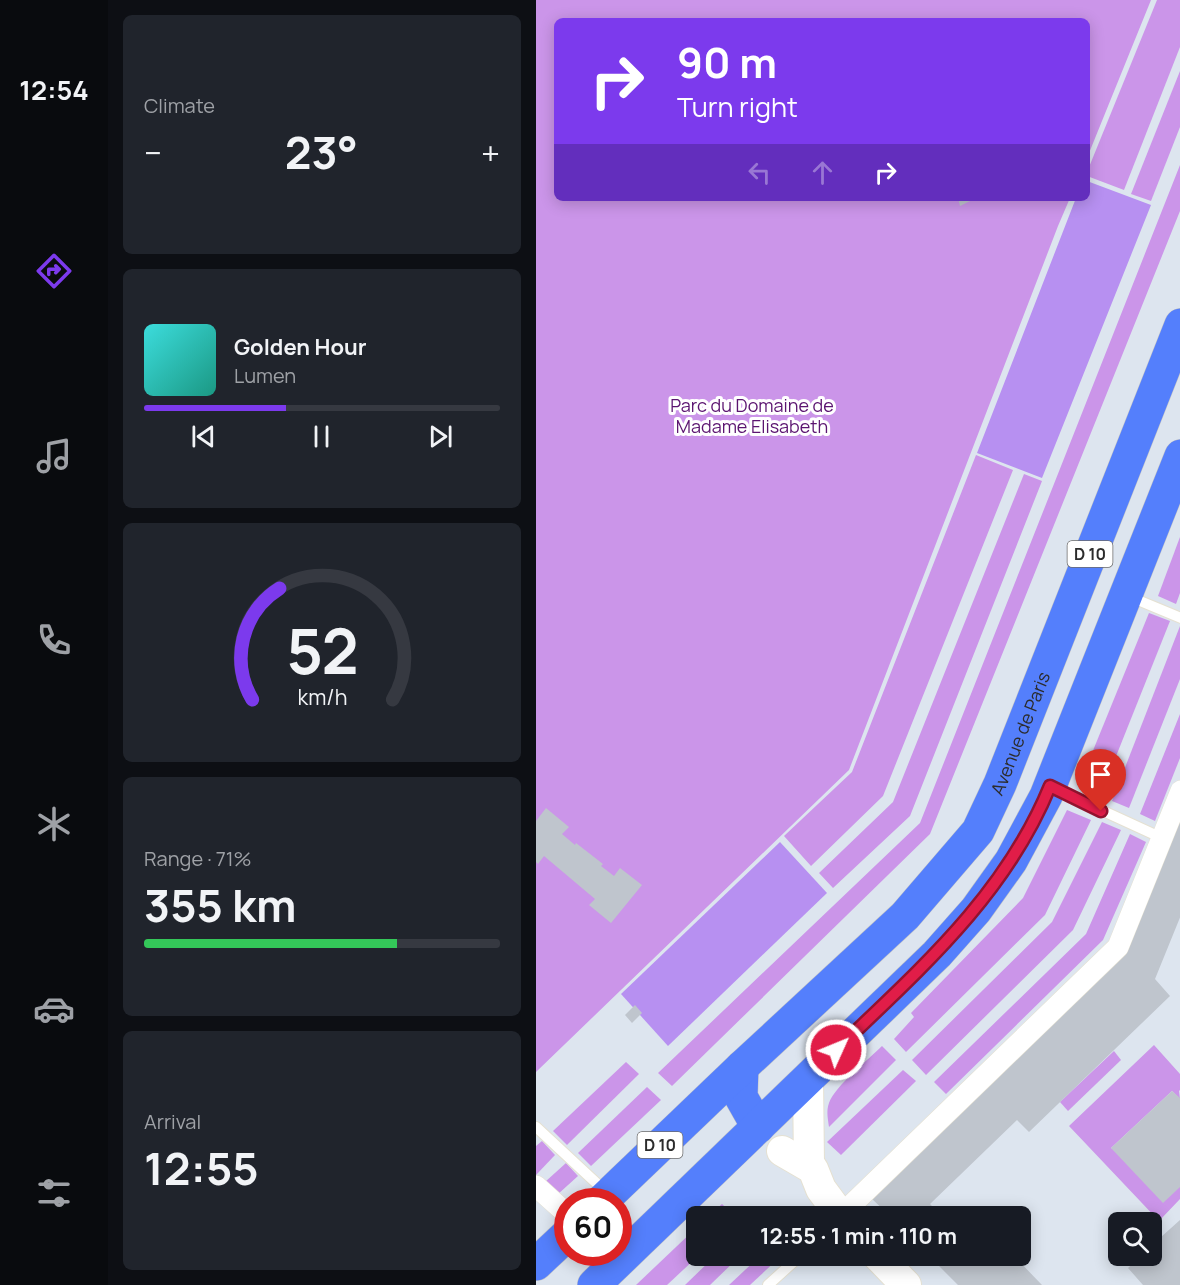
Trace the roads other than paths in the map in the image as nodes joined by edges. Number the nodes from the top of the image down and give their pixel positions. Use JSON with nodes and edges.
{"nodes":[{"id":1,"x":1181,"y":325,"type":"edge"},
{"id":2,"x":1181,"y":456,"type":"edge"},
{"id":3,"x":1125,"y":595,"type":"junction"},
{"id":4,"x":1181,"y":618,"type":"edge"},
{"id":5,"x":1050,"y":786,"type":"junction"},
{"id":6,"x":1181,"y":791,"type":"edge"},
{"id":7,"x":1162,"y":838,"type":"junction"},
{"id":8,"x":742,"y":1067,"type":"junction"},
{"id":9,"x":808,"y":1078,"type":"junction"},
{"id":10,"x":719,"y":1089,"type":"junction"},
{"id":11,"x":536,"y":1127,"type":"edge"},
{"id":12,"x":758,"y":1127,"type":"junction"},
{"id":13,"x":815,"y":1177,"type":"junction"},
{"id":14,"x":536,"y":1186,"type":"edge"},
{"id":15,"x":595,"y":1188,"type":"edge"},
{"id":16,"x":615,"y":1188,"type":"edge"},
{"id":17,"x":554,"y":1202,"type":"edge"},
{"id":18,"x":834,"y":1206,"type":"edge"},
{"id":19,"x":850,"y":1206,"type":"edge"},
{"id":20,"x":554,"y":1247,"type":"edge"},
{"id":21,"x":536,"y":1264,"type":"edge"},
{"id":22,"x":789,"y":1266,"type":"edge"},
{"id":23,"x":888,"y":1266,"type":"edge"},
{"id":24,"x":594,"y":1285,"type":"edge"},
{"id":25,"x":768,"y":1285,"type":"edge"},
{"id":26,"x":906,"y":1285,"type":"edge"}],
"edges":[{"from":1,"to":8,"type":"main road","name":"Avenue de Paris","number":"D 10"},
{"from":2,"to":3,"type":"main road","number":"D 10"},
{"from":3,"to":4,"type":"lane"},
{"from":3,"to":5,"type":"main road","number":"D 10"},
{"from":5,"to":7,"type":"lane"},
{"from":5,"to":9,"type":"main road","number":"D 10"},
{"from":6,"to":7,"type":"street"},
{"from":7,"to":19,"type":"street"},
{"from":8,"to":10,"type":"main road","name":"Avenue de Paris","number":"D 10"},
{"from":8,"to":12,"type":"main road"},
{"from":9,"to":12,"type":"main road","number":"D 10"},
{"from":9,"to":13,"type":"street"},
{"from":10,"to":12,"type":"main road"},
{"from":10,"to":16,"type":"main road","name":"Avenue de Paris","number":"D 10"},
{"from":11,"to":15,"type":"lane"},
{"from":12,"to":13,"type":"street"},
{"from":12,"to":24,"type":"main road","number":"D 10"},
{"from":13,"to":18,"type":"street"},
{"from":14,"to":17,"type":"street"},
{"from":20,"to":21,"type":"main road"},
{"from":22,"to":25,"type":"lane"},
{"from":23,"to":26,"type":"street"}]}
